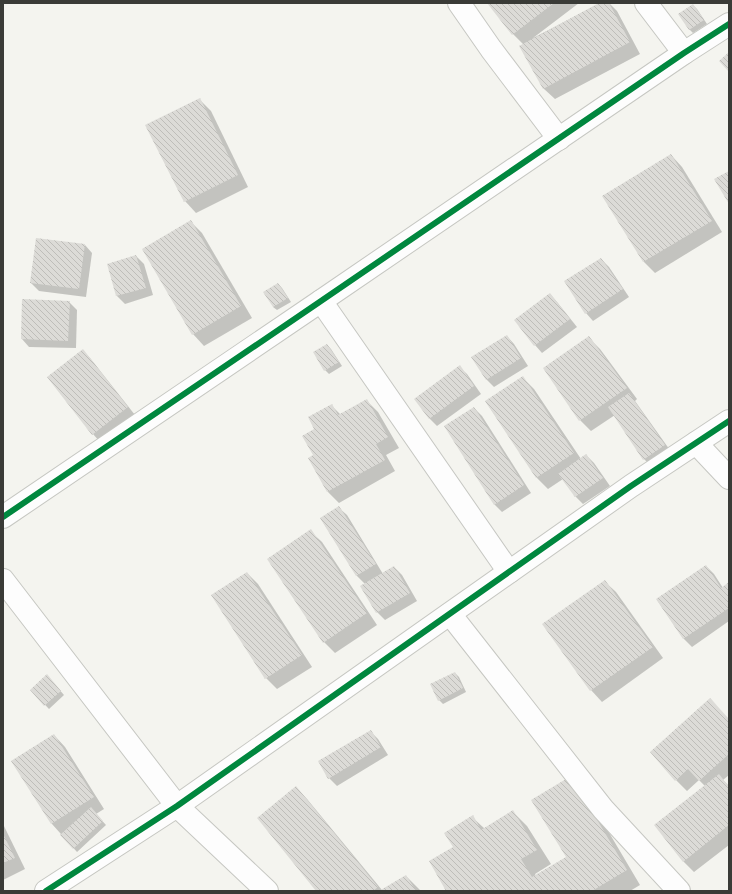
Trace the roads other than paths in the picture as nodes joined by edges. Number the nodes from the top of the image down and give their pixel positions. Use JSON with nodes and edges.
{"nodes":[{"id":1,"x":459,"y":3,"type":"edge"},
{"id":2,"x":646,"y":3,"type":"edge"},
{"id":3,"x":729,"y":24,"type":"edge"},
{"id":4,"x":684,"y":53,"type":"junction"},
{"id":5,"x":559,"y":139,"type":"junction"},
{"id":6,"x":321,"y":301,"type":"junction"},
{"id":7,"x":729,"y":421,"type":"edge"},
{"id":8,"x":696,"y":443,"type":"junction"},
{"id":9,"x":729,"y":478,"type":"edge"},
{"id":10,"x":3,"y":517,"type":"edge"},
{"id":11,"x":509,"y":572,"type":"junction"},
{"id":12,"x":3,"y":580,"type":"edge"},
{"id":13,"x":450,"y":614,"type":"junction"},
{"id":14,"x":177,"y":806,"type":"junction"},
{"id":15,"x":46,"y":891,"type":"edge"},
{"id":16,"x":267,"y":891,"type":"edge"},
{"id":17,"x":679,"y":891,"type":"edge"}],
"edges":[{"from":1,"to":5,"type":"street"},
{"from":2,"to":4,"type":"street"},
{"from":3,"to":4,"type":"street"},
{"from":4,"to":5,"type":"street"},
{"from":5,"to":6,"type":"street"},
{"from":6,"to":10,"type":"street"},
{"from":6,"to":11,"type":"street"},
{"from":7,"to":8,"type":"street"},
{"from":8,"to":9,"type":"street"},
{"from":8,"to":11,"type":"street"},
{"from":11,"to":13,"type":"street"},
{"from":12,"to":14,"type":"street"},
{"from":13,"to":14,"type":"street"},
{"from":13,"to":17,"type":"street"},
{"from":14,"to":15,"type":"street"},
{"from":14,"to":16,"type":"street"}]}
